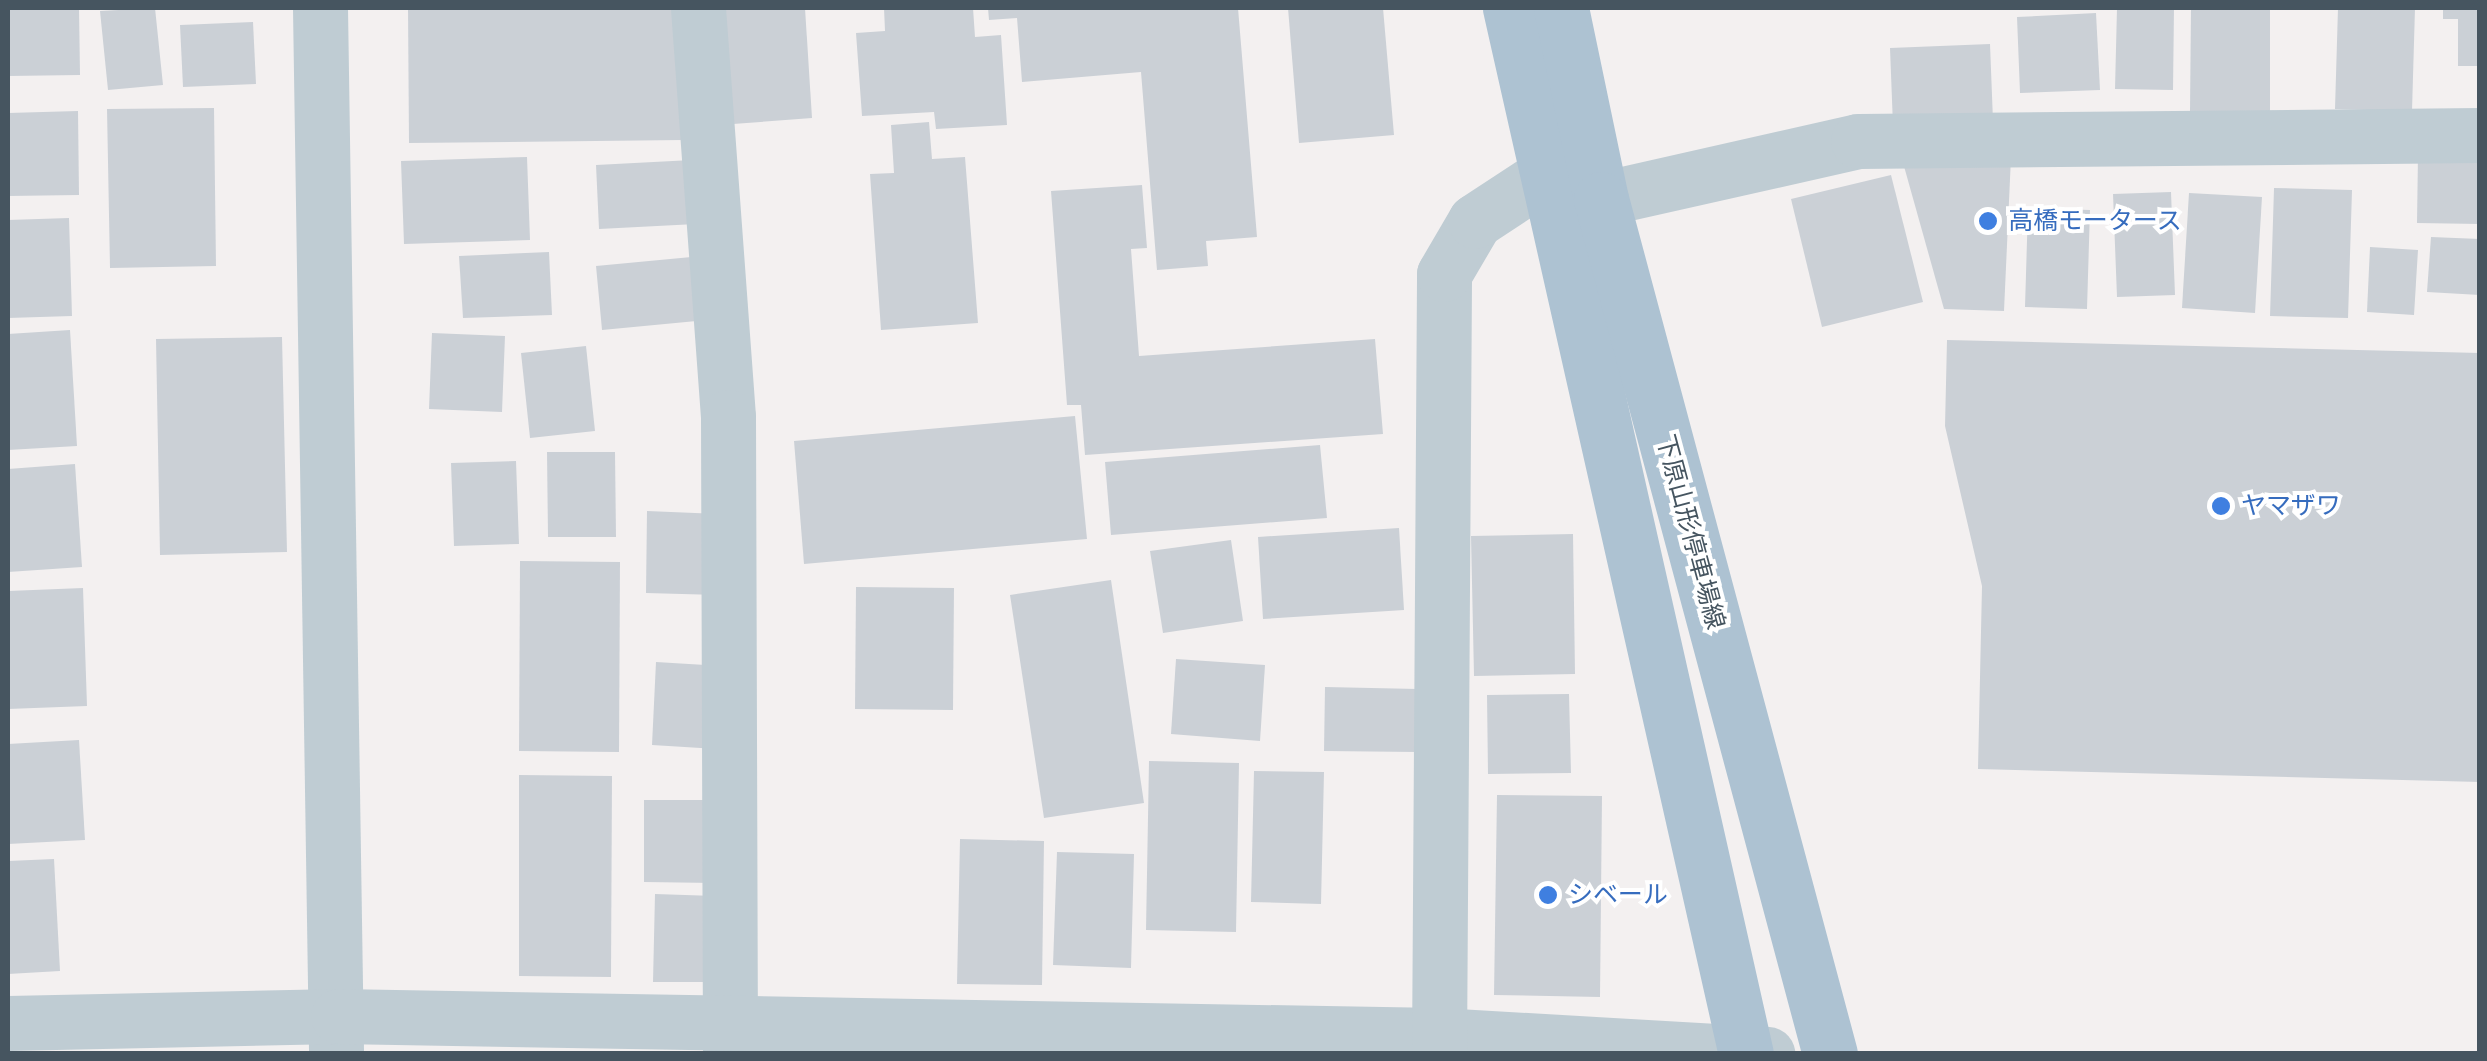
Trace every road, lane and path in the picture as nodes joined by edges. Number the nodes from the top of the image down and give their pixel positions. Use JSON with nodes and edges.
{"nodes":[{"id":1,"x":320,"y":8,"type":"edge"},
{"id":2,"x":698,"y":8,"type":"edge"},
{"id":3,"x":1510,"y":8,"type":"edge"},
{"id":4,"x":1561,"y":8,"type":"edge"},
{"id":5,"x":2480,"y":134,"type":"edge"},
{"id":6,"x":1545,"y":175,"type":"junction"},
{"id":7,"x":1601,"y":199,"type":"junction"},
{"id":8,"x":8,"y":1022,"type":"edge"},
{"id":9,"x":337,"y":1034,"type":"edge"},
{"id":10,"x":730,"y":1038,"type":"edge"},
{"id":11,"x":1075,"y":1042,"type":"edge"},
{"id":12,"x":1439,"y":1044,"type":"edge"},
{"id":13,"x":1753,"y":1052,"type":"edge"},
{"id":14,"x":1830,"y":1054,"type":"edge"}],
"edges":[{"from":1,"to":9,"type":"street"},
{"from":2,"to":10,"type":"street"},
{"from":3,"to":6,"type":"main road"},
{"from":4,"to":7,"type":"main road","name":"下原山形停車場線"},
{"from":5,"to":7,"type":"street"},
{"from":6,"to":12,"type":"street"},
{"from":6,"to":13,"type":"main road"},
{"from":7,"to":14,"type":"main road","name":"下原山形停車場線"},
{"from":8,"to":9,"type":"street"},
{"from":9,"to":10,"type":"street"},
{"from":10,"to":11,"type":"street"},
{"from":11,"to":12,"type":"street"},
{"from":12,"to":13,"type":"street"}]}
